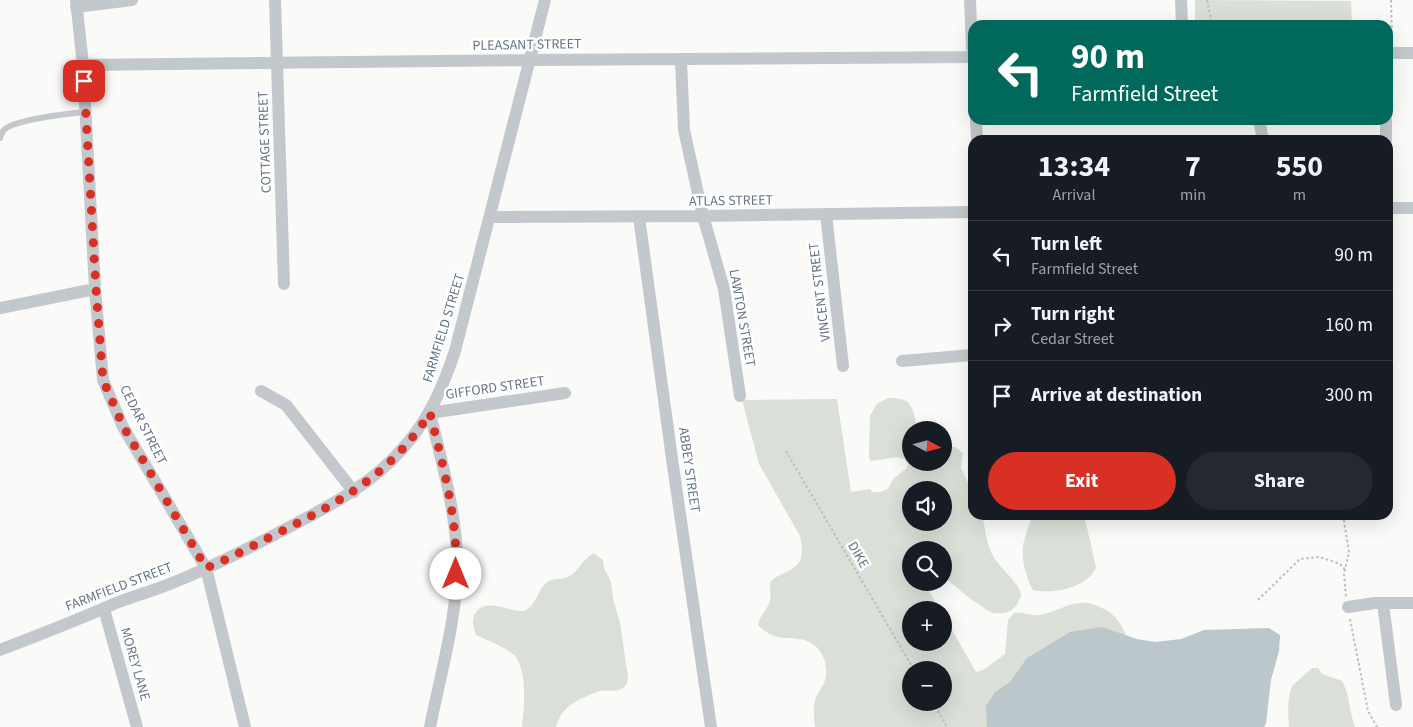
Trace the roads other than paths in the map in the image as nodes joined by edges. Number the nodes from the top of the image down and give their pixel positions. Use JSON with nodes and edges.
{"nodes":[{"id":1,"x":132,"y":0,"type":"edge"},
{"id":2,"x":275,"y":0,"type":"edge"},
{"id":3,"x":545,"y":0,"type":"edge"},
{"id":4,"x":970,"y":0,"type":"edge"},
{"id":5,"x":1181,"y":0,"type":"edge"},
{"id":6,"x":76,"y":4,"type":"edge"},
{"id":7,"x":971,"y":20,"type":"edge"},
{"id":8,"x":1182,"y":20,"type":"edge"},
{"id":9,"x":1393,"y":53,"type":"edge"},
{"id":10,"x":1413,"y":53,"type":"edge"},
{"id":11,"x":968,"y":57,"type":"edge"},
{"id":12,"x":530,"y":60,"type":"junction"},
{"id":13,"x":680,"y":60,"type":"junction"},
{"id":14,"x":277,"y":63,"type":"junction"},
{"id":15,"x":82,"y":65,"type":"junction"},
{"id":16,"x":86,"y":112,"type":"junction"},
{"id":17,"x":0,"y":138,"type":"edge"},
{"id":18,"x":1393,"y":208,"type":"edge"},
{"id":19,"x":1413,"y":208,"type":"edge"},
{"id":20,"x":968,"y":212,"type":"edge"},
{"id":21,"x":826,"y":214,"type":"junction"},
{"id":22,"x":703,"y":216,"type":"junction"},
{"id":23,"x":490,"y":217,"type":"junction"},
{"id":24,"x":639,"y":217,"type":"junction"},
{"id":25,"x":284,"y":284,"type":"dead end"},
{"id":26,"x":96,"y":289,"type":"junction"},
{"id":27,"x":0,"y":308,"type":"edge"},
{"id":28,"x":968,"y":355,"type":"edge"},
{"id":29,"x":902,"y":362,"type":"dead end"},
{"id":30,"x":843,"y":366,"type":"dead end"},
{"id":31,"x":261,"y":391,"type":"dead end"},
{"id":32,"x":565,"y":393,"type":"dead end"},
{"id":33,"x":740,"y":396,"type":"dead end"},
{"id":34,"x":430,"y":413,"type":"junction"},
{"id":35,"x":354,"y":492,"type":"junction"},
{"id":36,"x":206,"y":568,"type":"junction"},
{"id":37,"x":1383,"y":603,"type":"junction"},
{"id":38,"x":1413,"y":603,"type":"edge"},
{"id":39,"x":1348,"y":607,"type":"road end"},
{"id":40,"x":104,"y":610,"type":"junction"},
{"id":41,"x":0,"y":650,"type":"edge"},
{"id":42,"x":1396,"y":705,"type":"dead end"},
{"id":43,"x":137,"y":727,"type":"edge"},
{"id":44,"x":245,"y":727,"type":"edge"},
{"id":45,"x":430,"y":727,"type":"edge"},
{"id":46,"x":711,"y":727,"type":"edge"}],
"edges":[{"from":1,"to":6,"type":"street"},
{"from":2,"to":14,"type":"street","name":"COTTAGE STREET"},
{"from":3,"to":12,"type":"street","name":"FARMFIELD STREET"},
{"from":4,"to":7,"type":"street"},
{"from":5,"to":8,"type":"street"},
{"from":6,"to":15,"type":"street","name":"CEDAR STREET"},
{"from":9,"to":10,"type":"street"},
{"from":11,"to":13,"type":"street","name":"PLEASANT STREET"},
{"from":12,"to":13,"type":"street","name":"PLEASANT STREET"},
{"from":12,"to":14,"type":"street","name":"PLEASANT STREET"},
{"from":12,"to":23,"type":"street","name":"FARMFIELD STREET"},
{"from":13,"to":22,"type":"street","name":"LAWTON STREET"},
{"from":14,"to":15,"type":"street","name":"PLEASANT STREET"},
{"from":14,"to":25,"type":"street","name":"COTTAGE STREET"},
{"from":15,"to":16,"type":"street","name":"CEDAR STREET"},
{"from":16,"to":17,"type":"lane"},
{"from":16,"to":26,"type":"street","name":"CEDAR STREET"},
{"from":18,"to":19,"type":"street"},
{"from":20,"to":21,"type":"street","name":"ATLAS STREET"},
{"from":21,"to":22,"type":"street","name":"ATLAS STREET"},
{"from":21,"to":30,"type":"street","name":"VINCENT STREET"},
{"from":22,"to":24,"type":"street","name":"ATLAS STREET"},
{"from":22,"to":33,"type":"street","name":"LAWTON STREET"},
{"from":23,"to":24,"type":"street","name":"ATLAS STREET"},
{"from":23,"to":34,"type":"street","name":"FARMFIELD STREET"},
{"from":24,"to":46,"type":"street","name":"ABBEY STREET"},
{"from":26,"to":27,"type":"street"},
{"from":26,"to":36,"type":"street","name":"CEDAR STREET"},
{"from":28,"to":29,"type":"street"},
{"from":31,"to":35,"type":"street"},
{"from":32,"to":34,"type":"street","name":"GIFFORD STREET"},
{"from":34,"to":35,"type":"street","name":"FARMFIELD STREET"},
{"from":34,"to":45,"type":"street"},
{"from":35,"to":36,"type":"street","name":"FARMFIELD STREET"},
{"from":36,"to":40,"type":"street","name":"FARMFIELD STREET"},
{"from":36,"to":44,"type":"street","name":"CEDAR STREET"},
{"from":37,"to":38,"type":"street"},
{"from":37,"to":39,"type":"street"},
{"from":37,"to":42,"type":"street"},
{"from":40,"to":41,"type":"street","name":"FARMFIELD STREET"},
{"from":40,"to":43,"type":"street","name":"MOREY LANE"}]}
